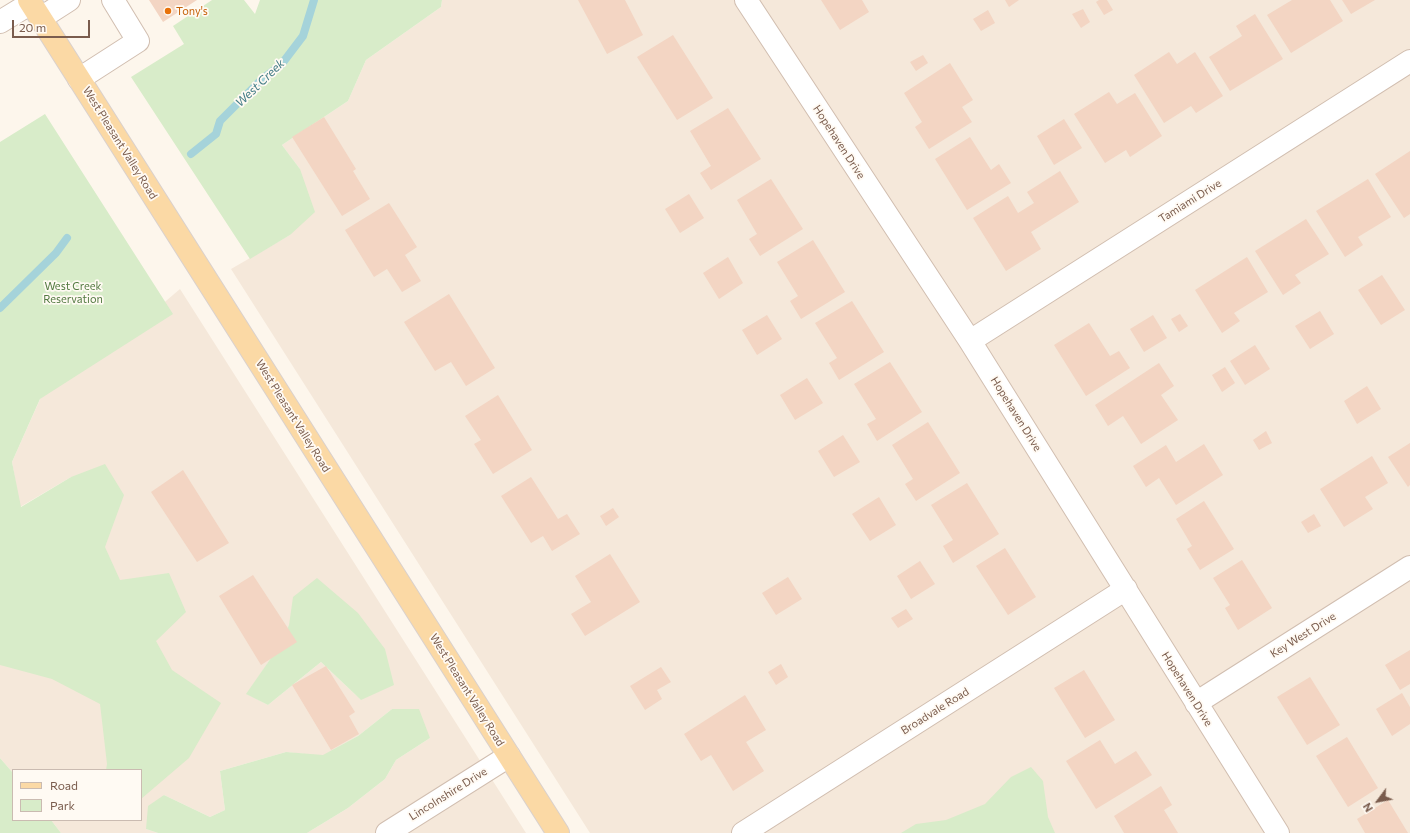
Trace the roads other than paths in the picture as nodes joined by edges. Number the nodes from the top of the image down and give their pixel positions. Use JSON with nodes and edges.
{"nodes":[{"id":1,"x":69,"y":0,"type":"edge"},
{"id":2,"x":113,"y":0,"type":"edge"},
{"id":3,"x":746,"y":0,"type":"edge"},
{"id":4,"x":33,"y":7,"type":"edge"},
{"id":5,"x":0,"y":22,"type":"edge"},
{"id":6,"x":1410,"y":61,"type":"edge"},
{"id":7,"x":79,"y":79,"type":"junction"},
{"id":8,"x":970,"y":341,"type":"junction"},
{"id":9,"x":1410,"y":567,"type":"edge"},
{"id":10,"x":1126,"y":589,"type":"junction"},
{"id":11,"x":1196,"y":703,"type":"junction"},
{"id":12,"x":509,"y":756,"type":"junction"},
{"id":13,"x":387,"y":833,"type":"edge"},
{"id":14,"x":558,"y":833,"type":"edge"},
{"id":15,"x":743,"y":833,"type":"edge"},
{"id":16,"x":1278,"y":833,"type":"edge"}],
"edges":[{"from":1,"to":4,"type":"street"},
{"from":2,"to":7,"type":"street"},
{"from":3,"to":8,"type":"street","name":"Hopehaven Drive"},
{"from":4,"to":5,"type":"street"},
{"from":4,"to":7,"type":"main road","name":"West Pleasant Valley Road"},
{"from":6,"to":8,"type":"street","name":"Tamiami Drive"},
{"from":7,"to":12,"type":"main road","name":"West Pleasant Valley Road"},
{"from":8,"to":10,"type":"street","name":"Hopehaven Drive"},
{"from":9,"to":11,"type":"street","name":"Key West Drive"},
{"from":10,"to":11,"type":"street","name":"Hopehaven Drive"},
{"from":10,"to":15,"type":"street","name":"Broadvale Road"},
{"from":11,"to":16,"type":"street","name":"Hopehaven Drive"},
{"from":12,"to":13,"type":"street","name":"Lincolnshire Drive"},
{"from":12,"to":14,"type":"main road","name":"West Pleasant Valley Road"}]}
